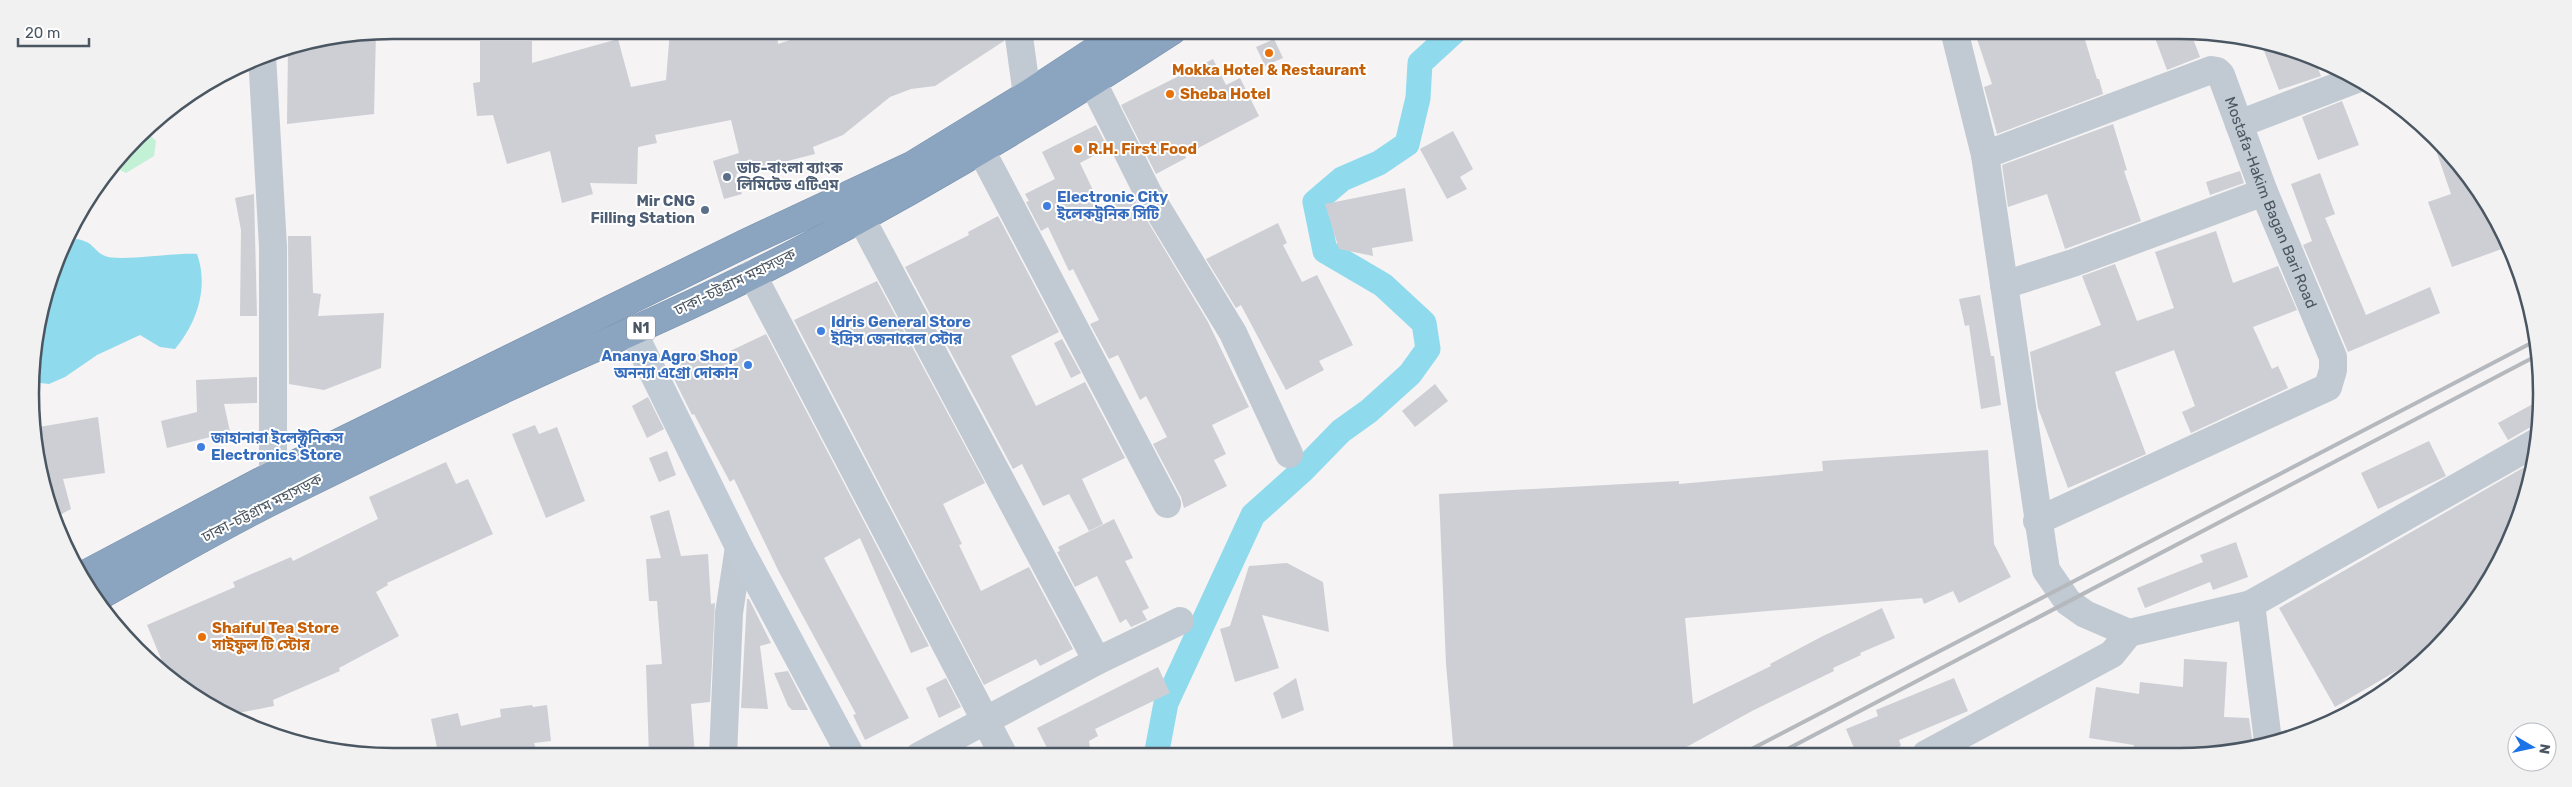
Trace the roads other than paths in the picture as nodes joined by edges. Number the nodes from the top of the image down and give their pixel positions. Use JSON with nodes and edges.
{"nodes":[{"id":1,"x":1019,"y":39,"type":"edge"},
{"id":2,"x":1112,"y":39,"type":"edge"},
{"id":3,"x":1159,"y":39,"type":"edge"},
{"id":4,"x":1956,"y":39,"type":"edge"},
{"id":5,"x":263,"y":64,"type":"edge"},
{"id":6,"x":2349,"y":82,"type":"edge"},
{"id":7,"x":1093,"y":83,"type":"junction"},
{"id":8,"x":1027,"y":95,"type":"junction"},
{"id":9,"x":2239,"y":124,"type":"junction"},
{"id":10,"x":981,"y":150,"type":"junction"},
{"id":11,"x":1985,"y":154,"type":"junction"},
{"id":12,"x":2264,"y":192,"type":"junction"},
{"id":13,"x":861,"y":218,"type":"junction"},
{"id":14,"x":752,"y":274,"type":"junction"},
{"id":15,"x":2004,"y":285,"type":"junction"},
{"id":16,"x":633,"y":332,"type":"junction"},
{"id":17,"x":2529,"y":447,"type":"edge"},
{"id":18,"x":1289,"y":454,"type":"dead end"},
{"id":19,"x":273,"y":475,"type":"junction"},
{"id":20,"x":1167,"y":504,"type":"dead end"},
{"id":21,"x":2037,"y":522,"type":"junction"},
{"id":22,"x":739,"y":547,"type":"junction"},
{"id":23,"x":87,"y":573,"type":"edge"},
{"id":24,"x":102,"y":595,"type":"edge"},
{"id":25,"x":2251,"y":604,"type":"junction"},
{"id":26,"x":1180,"y":621,"type":"dead end"},
{"id":27,"x":2129,"y":633,"type":"junction"},
{"id":28,"x":1098,"y":661,"type":"junction"},
{"id":29,"x":985,"y":720,"type":"junction"},
{"id":30,"x":2267,"y":737,"type":"edge"},
{"id":31,"x":723,"y":748,"type":"edge"},
{"id":32,"x":847,"y":748,"type":"edge"},
{"id":33,"x":934,"y":748,"type":"edge"},
{"id":34,"x":1000,"y":748,"type":"edge"},
{"id":35,"x":1937,"y":748,"type":"edge"}],
"edges":[{"from":1,"to":8,"type":"street"},
{"from":2,"to":8,"type":"highway","name":"ঢাকা-চট্টগ্রাম মহাসড়ক","number":"N1"},
{"from":3,"to":7,"type":"highway","name":"ঢাকা-চট্টগ্রাম মহাসড়ক","number":"N1"},
{"from":4,"to":11,"type":"street"},
{"from":5,"to":19,"type":"street"},
{"from":6,"to":9,"type":"street"},
{"from":7,"to":10,"type":"highway","name":"ঢাকা-চট্টগ্রাম মহাসড়ক","number":"N1"},
{"from":7,"to":18,"type":"street"},
{"from":8,"to":19,"type":"highway","name":"ঢাকা-চট্টগ্রাম মহাসড়ক","number":"N1"},
{"from":9,"to":11,"type":"street","name":"Mostafa-Hakim Bagan Bari Road"},
{"from":9,"to":12,"type":"street","name":"Mostafa-Hakim Bagan Bari Road"},
{"from":10,"to":13,"type":"highway","name":"ঢাকা-চট্টগ্রাম মহাসড়ক","number":"N1"},
{"from":10,"to":20,"type":"street"},
{"from":11,"to":15,"type":"street"},
{"from":12,"to":15,"type":"street"},
{"from":12,"to":21,"type":"street","name":"Mostafa-Hakim Bagan Bari Road"},
{"from":13,"to":14,"type":"highway","name":"ঢাকা-চট্টগ্রাম মহাসড়ক","number":"N1"},
{"from":13,"to":28,"type":"street"},
{"from":14,"to":16,"type":"highway","name":"ঢাকা-চট্টগ্রাম মহাসড়ক","number":"N1"},
{"from":14,"to":29,"type":"street"},
{"from":15,"to":21,"type":"street"},
{"from":16,"to":22,"type":"street"},
{"from":16,"to":24,"type":"highway","name":"ঢাকা-চট্টগ্রাম মহাসড়ক","number":"N1"},
{"from":17,"to":25,"type":"street"},
{"from":19,"to":23,"type":"highway","name":"ঢাকা-চট্টগ্রাম মহাসড়ক","number":"N1"},
{"from":21,"to":27,"type":"street"},
{"from":22,"to":31,"type":"street"},
{"from":22,"to":32,"type":"street"},
{"from":25,"to":27,"type":"street"},
{"from":25,"to":30,"type":"street"},
{"from":26,"to":28,"type":"street"},
{"from":27,"to":35,"type":"street"},
{"from":28,"to":29,"type":"street"},
{"from":29,"to":33,"type":"street"},
{"from":29,"to":34,"type":"street"}]}
